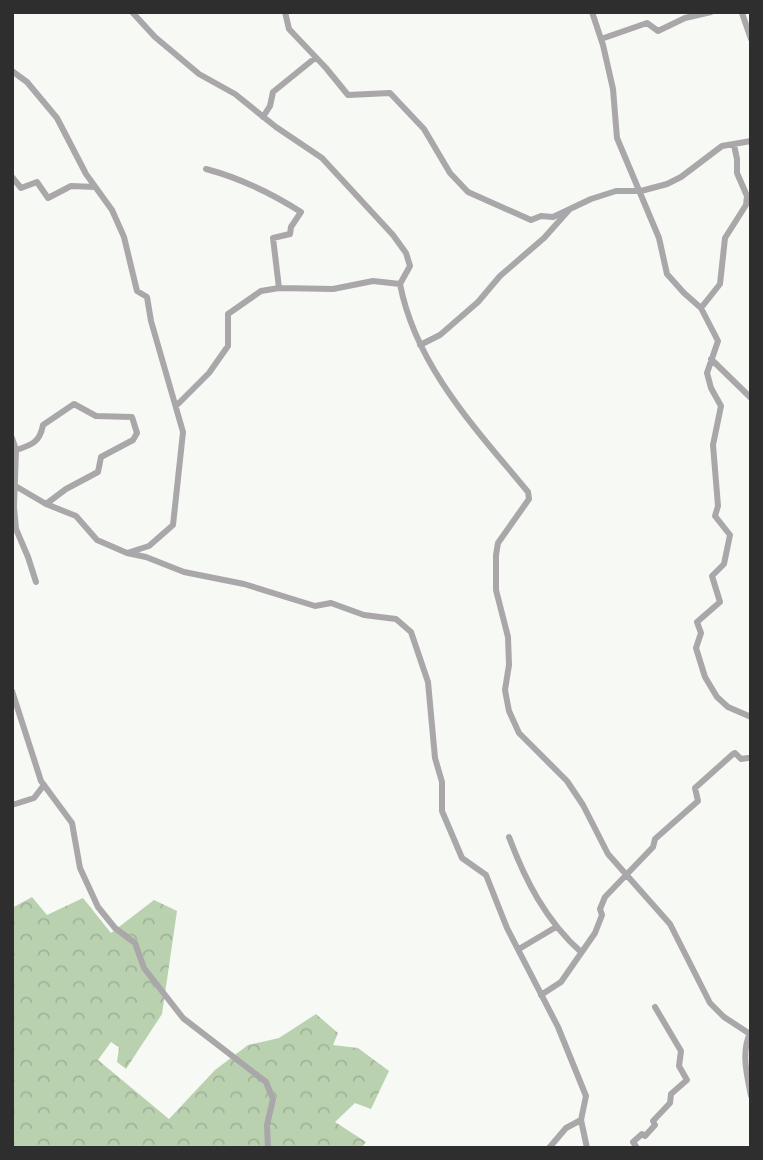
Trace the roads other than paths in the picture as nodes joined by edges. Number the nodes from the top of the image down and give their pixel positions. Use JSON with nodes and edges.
{"nodes":[{"id":1,"x":132,"y":12,"type":"edge"},
{"id":2,"x":285,"y":12,"type":"edge"},
{"id":3,"x":592,"y":12,"type":"edge"},
{"id":4,"x":710,"y":12,"type":"edge"},
{"id":5,"x":742,"y":12,"type":"edge"},
{"id":6,"x":732,"y":13,"type":"edge"},
{"id":7,"x":601,"y":39,"type":"junction"},
{"id":8,"x":751,"y":39,"type":"edge"},
{"id":9,"x":315,"y":58,"type":"junction"},
{"id":10,"x":12,"y":71,"type":"edge"},
{"id":11,"x":264,"y":117,"type":"junction"},
{"id":12,"x":751,"y":141,"type":"edge"},
{"id":13,"x":734,"y":145,"type":"junction"},
{"id":14,"x":206,"y":169,"type":"dead end"},
{"id":15,"x":12,"y":177,"type":"edge"},
{"id":16,"x":94,"y":187,"type":"junction"},
{"id":17,"x":641,"y":191,"type":"junction"},
{"id":18,"x":570,"y":209,"type":"junction"},
{"id":19,"x":400,"y":284,"type":"junction"},
{"id":20,"x":279,"y":288,"type":"junction"},
{"id":21,"x":701,"y":308,"type":"junction"},
{"id":22,"x":421,"y":345,"type":"junction"},
{"id":23,"x":711,"y":359,"type":"junction"},
{"id":24,"x":751,"y":398,"type":"edge"},
{"id":25,"x":176,"y":406,"type":"junction"},
{"id":26,"x":12,"y":438,"type":"edge"},
{"id":27,"x":16,"y":450,"type":"junction"},
{"id":28,"x":14,"y":484,"type":"edge"},
{"id":29,"x":46,"y":505,"type":"junction"},
{"id":30,"x":14,"y":529,"type":"edge"},
{"id":31,"x":127,"y":553,"type":"junction"},
{"id":32,"x":36,"y":582,"type":"dead end"},
{"id":33,"x":12,"y":691,"type":"edge"},
{"id":34,"x":751,"y":718,"type":"edge"},
{"id":35,"x":748,"y":758,"type":"dead end"},
{"id":36,"x":44,"y":785,"type":"junction"},
{"id":37,"x":12,"y":805,"type":"edge"},
{"id":38,"x":509,"y":837,"type":"dead end"},
{"id":39,"x":626,"y":874,"type":"junction"},
{"id":40,"x":556,"y":927,"type":"junction"},
{"id":41,"x":519,"y":949,"type":"junction"},
{"id":42,"x":581,"y":952,"type":"junction"},
{"id":43,"x":541,"y":995,"type":"junction"},
{"id":44,"x":656,"y":1007,"type":"dead end"},
{"id":45,"x":750,"y":1033,"type":"edge"},
{"id":46,"x":751,"y":1096,"type":"edge"},
{"id":47,"x":581,"y":1120,"type":"junction"},
{"id":48,"x":268,"y":1148,"type":"edge"},
{"id":49,"x":549,"y":1148,"type":"edge"},
{"id":50,"x":587,"y":1148,"type":"edge"},
{"id":51,"x":637,"y":1148,"type":"edge"}],
"edges":[{"from":1,"to":11,"type":"street"},
{"from":2,"to":9,"type":"street"},
{"from":3,"to":7,"type":"street"},
{"from":4,"to":7,"type":"street"},
{"from":5,"to":6,"type":"street"},
{"from":5,"to":8,"type":"street"},
{"from":7,"to":17,"type":"street"},
{"from":9,"to":11,"type":"street"},
{"from":9,"to":18,"type":"street"},
{"from":10,"to":16,"type":"street"},
{"from":11,"to":19,"type":"street"},
{"from":12,"to":13,"type":"street"},
{"from":13,"to":17,"type":"street"},
{"from":13,"to":21,"type":"street"},
{"from":14,"to":20,"type":"street"},
{"from":15,"to":16,"type":"street"},
{"from":16,"to":25,"type":"street"},
{"from":17,"to":18,"type":"street"},
{"from":17,"to":21,"type":"street"},
{"from":18,"to":22,"type":"street"},
{"from":19,"to":20,"type":"street"},
{"from":19,"to":22,"type":"street"},
{"from":20,"to":25,"type":"street"},
{"from":21,"to":23,"type":"street"},
{"from":22,"to":39,"type":"street"},
{"from":23,"to":24,"type":"street"},
{"from":23,"to":34,"type":"street"},
{"from":25,"to":31,"type":"street"},
{"from":26,"to":27,"type":"street"},
{"from":27,"to":28,"type":"street"},
{"from":27,"to":29,"type":"street"},
{"from":28,"to":29,"type":"street"},
{"from":28,"to":30,"type":"street"},
{"from":29,"to":31,"type":"street"},
{"from":30,"to":32,"type":"street"},
{"from":31,"to":41,"type":"street"},
{"from":33,"to":36,"type":"street"},
{"from":35,"to":39,"type":"street"},
{"from":36,"to":37,"type":"street"},
{"from":36,"to":48,"type":"street"},
{"from":38,"to":40,"type":"street"},
{"from":39,"to":42,"type":"street"},
{"from":39,"to":45,"type":"street"},
{"from":40,"to":41,"type":"street"},
{"from":40,"to":42,"type":"street"},
{"from":41,"to":43,"type":"street"},
{"from":42,"to":43,"type":"street"},
{"from":43,"to":47,"type":"street"},
{"from":44,"to":51,"type":"street"},
{"from":45,"to":46,"type":"street"},
{"from":47,"to":49,"type":"street"},
{"from":47,"to":50,"type":"street"}]}
